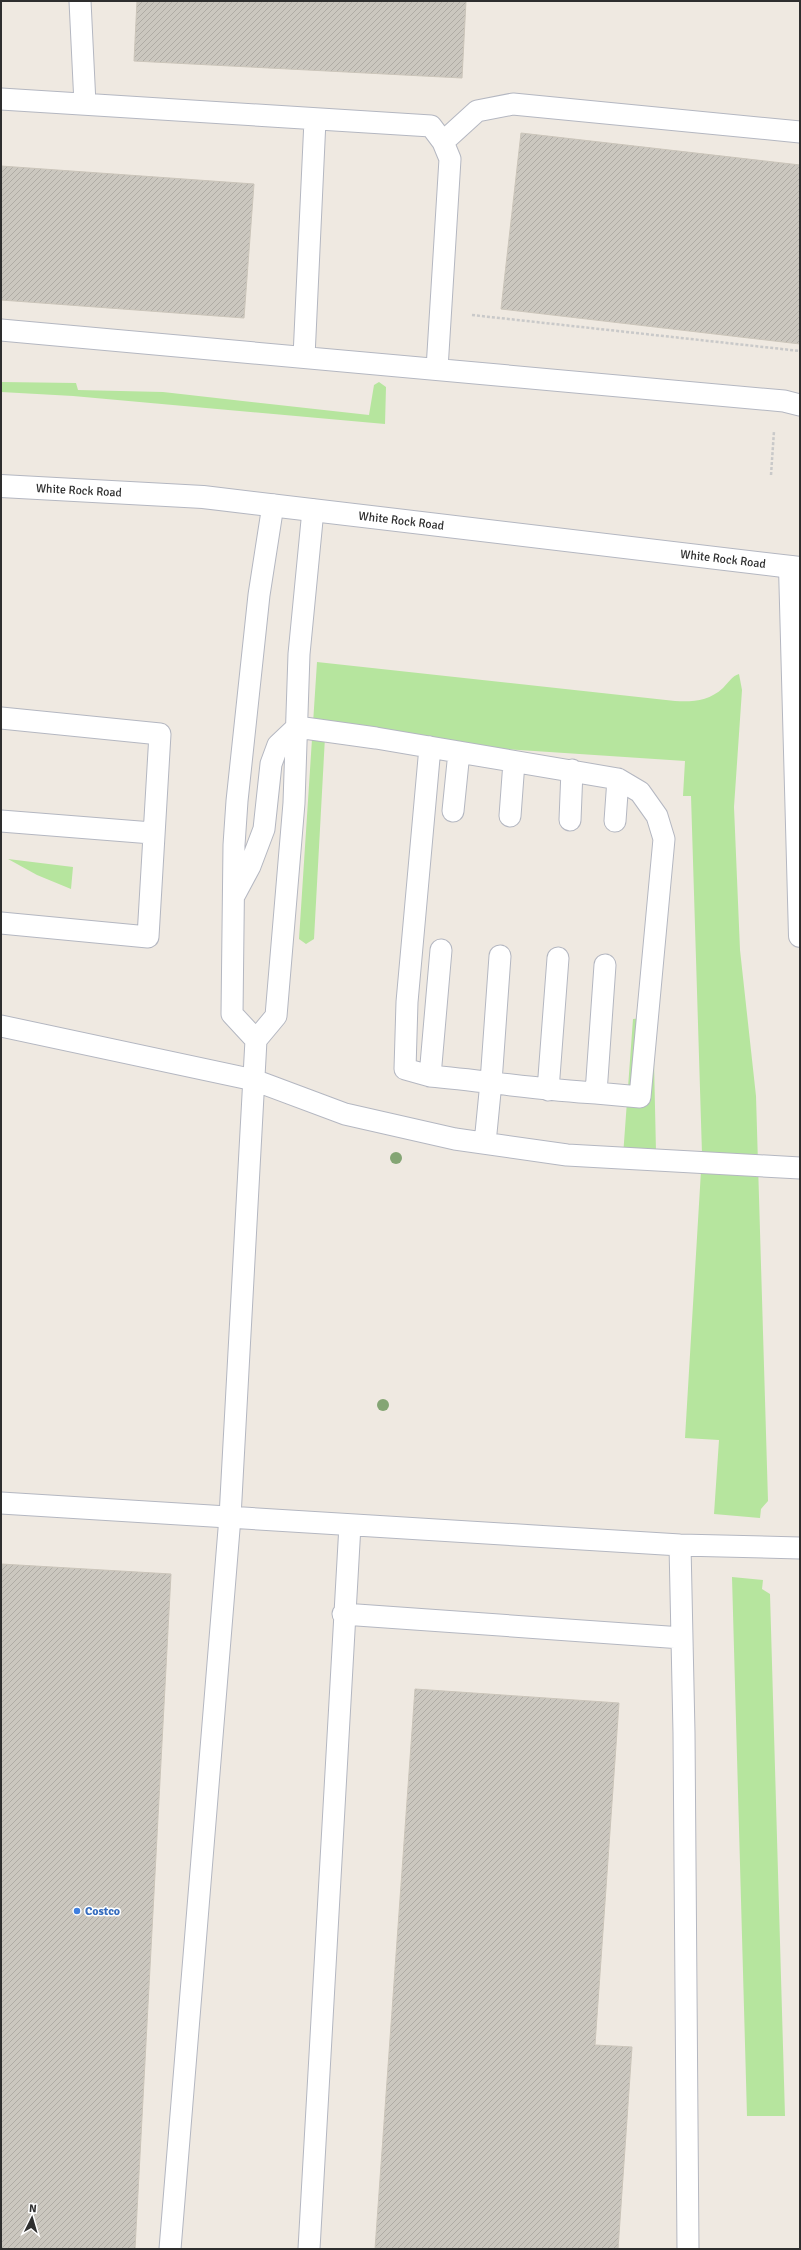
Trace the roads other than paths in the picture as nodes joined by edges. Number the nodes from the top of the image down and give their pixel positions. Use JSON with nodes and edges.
{"nodes":[{"id":1,"x":80,"y":1,"type":"edge"},
{"id":2,"x":1,"y":99,"type":"edge"},
{"id":3,"x":85,"y":104,"type":"junction"},
{"id":4,"x":315,"y":120,"type":"junction"},
{"id":5,"x":800,"y":132,"type":"edge"},
{"id":6,"x":443,"y":142,"type":"junction"},
{"id":7,"x":1,"y":330,"type":"edge"},
{"id":8,"x":304,"y":357,"type":"junction"},
{"id":9,"x":437,"y":369,"type":"junction"},
{"id":10,"x":800,"y":405,"type":"edge"},
{"id":11,"x":1,"y":486,"type":"edge"},
{"id":12,"x":273,"y":505,"type":"junction"},
{"id":13,"x":313,"y":510,"type":"junction"},
{"id":14,"x":795,"y":567,"type":"edge"},
{"id":15,"x":1,"y":718,"type":"edge"},
{"id":16,"x":297,"y":727,"type":"junction"},
{"id":17,"x":430,"y":747,"type":"junction"},
{"id":18,"x":459,"y":752,"type":"junction"},
{"id":19,"x":514,"y":762,"type":"junction"},
{"id":20,"x":572,"y":770,"type":"junction"},
{"id":21,"x":618,"y":779,"type":"junction"},
{"id":22,"x":453,"y":811,"type":"dead end"},
{"id":23,"x":510,"y":816,"type":"dead end"},
{"id":24,"x":570,"y":820,"type":"dead end"},
{"id":25,"x":1,"y":821,"type":"edge"},
{"id":26,"x":615,"y":821,"type":"dead end"},
{"id":27,"x":152,"y":833,"type":"junction"},
{"id":28,"x":235,"y":894,"type":"junction"},
{"id":29,"x":1,"y":923,"type":"edge"},
{"id":30,"x":800,"y":930,"type":"edge"},
{"id":31,"x":800,"y":936,"type":"edge"},
{"id":32,"x":441,"y":950,"type":"dead end"},
{"id":33,"x":500,"y":956,"type":"dead end"},
{"id":34,"x":558,"y":958,"type":"dead end"},
{"id":35,"x":605,"y":965,"type":"dead end"},
{"id":36,"x":1,"y":1026,"type":"edge"},
{"id":37,"x":256,"y":1040,"type":"junction"},
{"id":38,"x":430,"y":1076,"type":"junction"},
{"id":39,"x":254,"y":1080,"type":"junction"},
{"id":40,"x":491,"y":1082,"type":"junction"},
{"id":41,"x":548,"y":1090,"type":"junction"},
{"id":42,"x":596,"y":1093,"type":"junction"},
{"id":43,"x":484,"y":1143,"type":"junction"},
{"id":44,"x":800,"y":1168,"type":"edge"},
{"id":45,"x":1,"y":1503,"type":"edge"},
{"id":46,"x":230,"y":1517,"type":"junction"},
{"id":47,"x":350,"y":1524,"type":"junction"},
{"id":48,"x":680,"y":1545,"type":"junction"},
{"id":49,"x":800,"y":1548,"type":"edge"},
{"id":50,"x":343,"y":1614,"type":"junction"},
{"id":51,"x":682,"y":1638,"type":"junction"},
{"id":52,"x":170,"y":2249,"type":"edge"},
{"id":53,"x":309,"y":2249,"type":"edge"},
{"id":54,"x":688,"y":2249,"type":"edge"}],
"edges":[{"from":1,"to":3,"type":"lane"},
{"from":2,"to":3,"type":"lane"},
{"from":3,"to":4,"type":"lane"},
{"from":4,"to":6,"type":"lane"},
{"from":4,"to":8,"type":"lane"},
{"from":5,"to":6,"type":"lane"},
{"from":6,"to":9,"type":"lane"},
{"from":7,"to":8,"type":"lane"},
{"from":8,"to":9,"type":"lane"},
{"from":9,"to":10,"type":"lane"},
{"from":11,"to":12,"type":"main road","name":"White Rock Road"},
{"from":12,"to":13,"type":"main road","name":"White Rock Road"},
{"from":12,"to":28,"type":"lane"},
{"from":13,"to":14,"type":"main road","name":"White Rock Road"},
{"from":13,"to":16,"type":"lane"},
{"from":14,"to":30,"type":"main road"},
{"from":15,"to":27,"type":"lane"},
{"from":16,"to":17,"type":"lane"},
{"from":16,"to":28,"type":"lane"},
{"from":16,"to":37,"type":"lane"},
{"from":17,"to":18,"type":"lane"},
{"from":17,"to":38,"type":"lane"},
{"from":18,"to":19,"type":"lane"},
{"from":18,"to":22,"type":"lane"},
{"from":19,"to":20,"type":"lane"},
{"from":19,"to":23,"type":"lane"},
{"from":20,"to":21,"type":"lane"},
{"from":20,"to":24,"type":"lane"},
{"from":21,"to":26,"type":"lane"},
{"from":21,"to":42,"type":"lane"},
{"from":25,"to":27,"type":"lane"},
{"from":27,"to":29,"type":"lane"},
{"from":28,"to":37,"type":"lane"},
{"from":30,"to":31,"type":"main road"},
{"from":32,"to":38,"type":"lane"},
{"from":33,"to":40,"type":"lane"},
{"from":34,"to":41,"type":"lane"},
{"from":35,"to":42,"type":"lane"},
{"from":36,"to":39,"type":"lane"},
{"from":37,"to":39,"type":"lane"},
{"from":38,"to":40,"type":"lane"},
{"from":39,"to":43,"type":"lane"},
{"from":39,"to":46,"type":"lane"},
{"from":40,"to":41,"type":"lane"},
{"from":40,"to":43,"type":"lane"},
{"from":41,"to":42,"type":"lane"},
{"from":43,"to":44,"type":"lane"},
{"from":45,"to":46,"type":"lane"},
{"from":46,"to":47,"type":"lane"},
{"from":46,"to":52,"type":"lane"},
{"from":47,"to":48,"type":"lane"},
{"from":47,"to":50,"type":"lane"},
{"from":48,"to":49,"type":"lane"},
{"from":48,"to":51,"type":"lane"},
{"from":50,"to":51,"type":"lane"},
{"from":50,"to":53,"type":"lane"},
{"from":51,"to":54,"type":"lane"}]}
